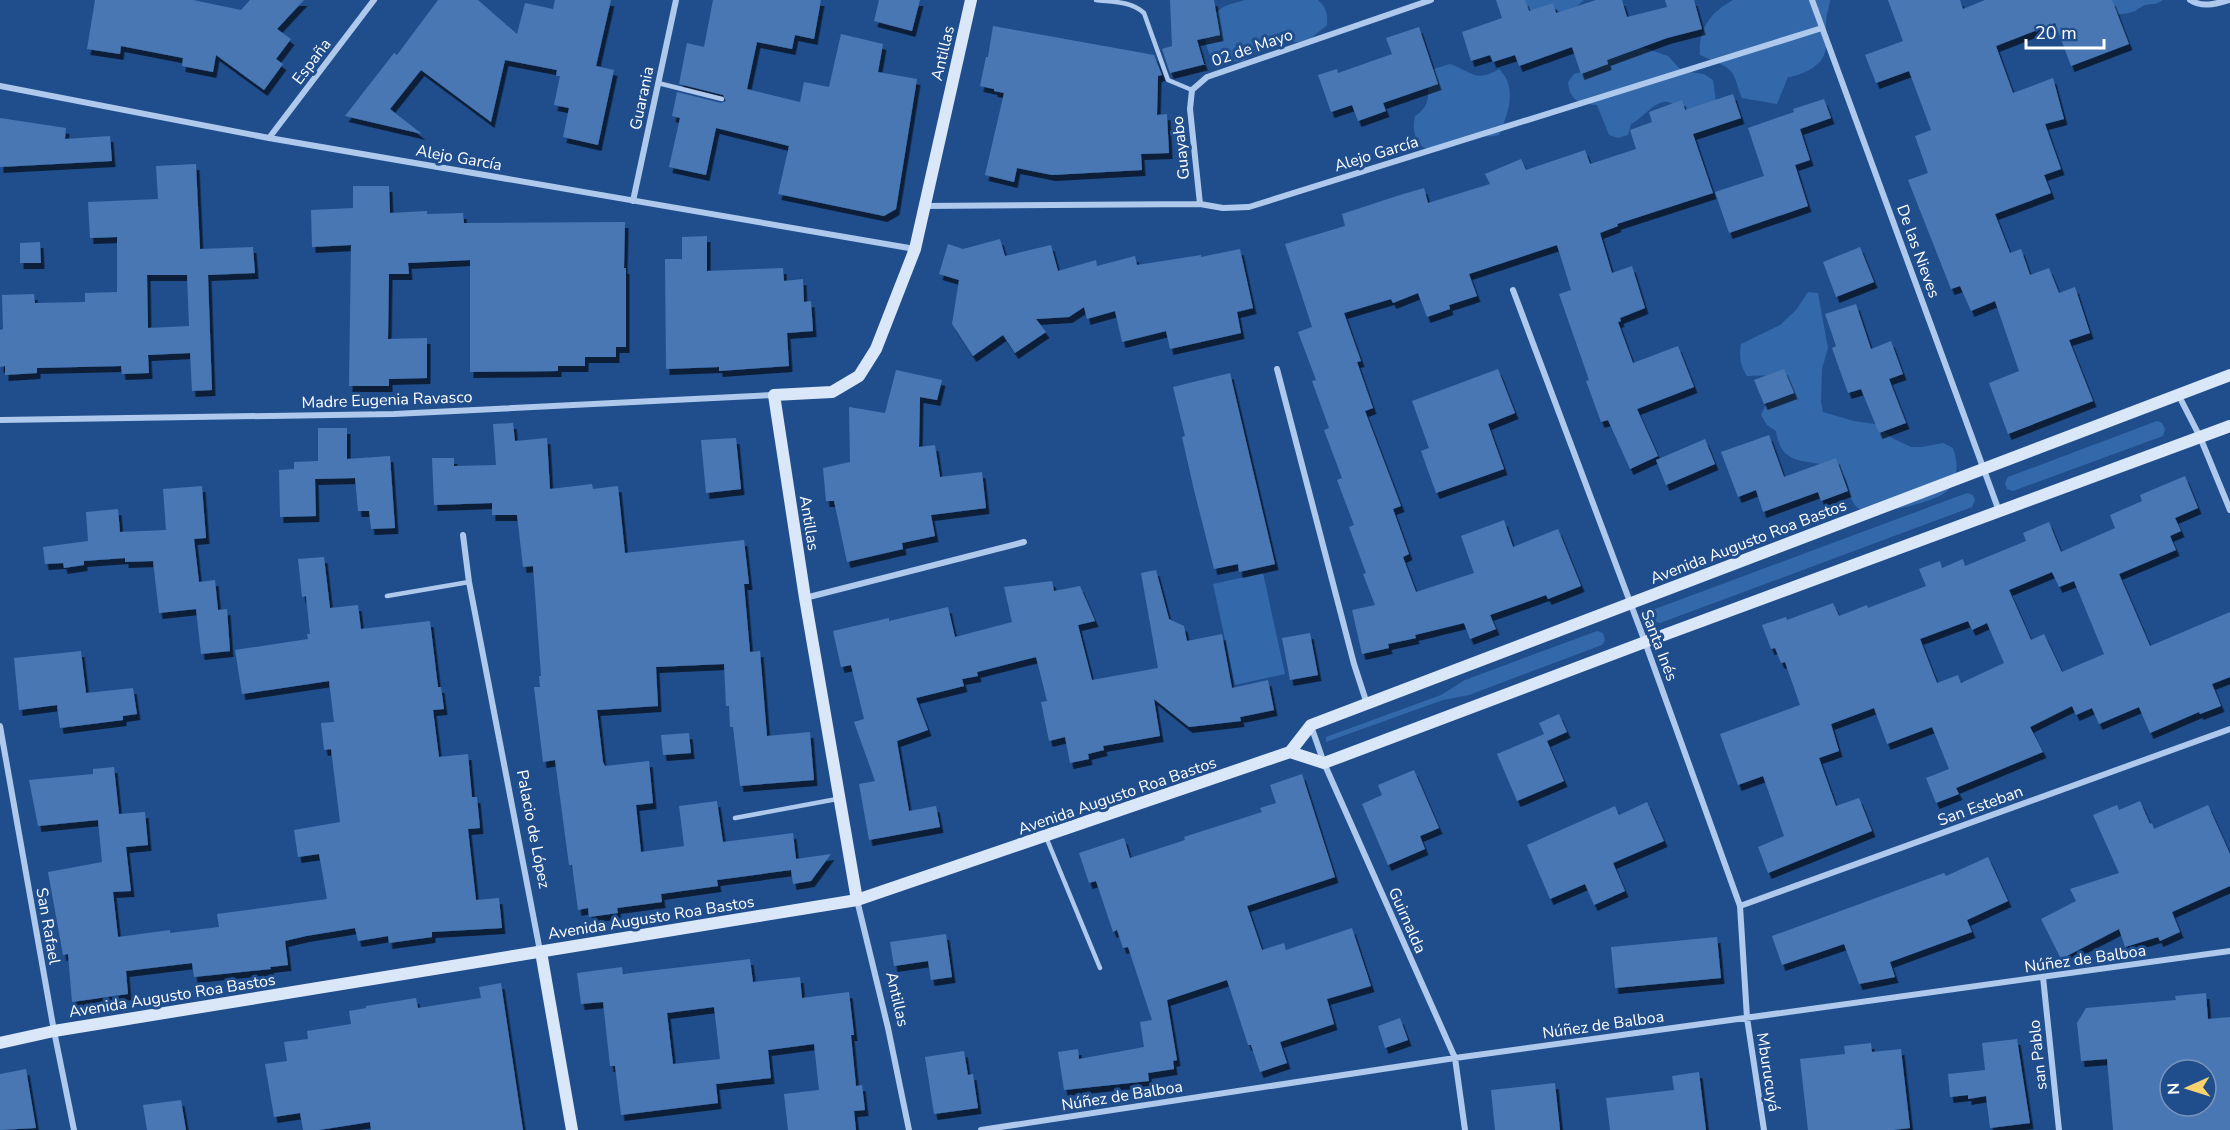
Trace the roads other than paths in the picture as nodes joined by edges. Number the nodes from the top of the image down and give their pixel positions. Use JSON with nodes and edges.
{"nodes":[{"id":1,"x":374,"y":0,"type":"edge"},
{"id":2,"x":676,"y":0,"type":"edge"},
{"id":3,"x":971,"y":0,"type":"edge"},
{"id":4,"x":1096,"y":0,"type":"edge"},
{"id":5,"x":1431,"y":0,"type":"edge"},
{"id":6,"x":1812,"y":0,"type":"edge"},
{"id":7,"x":2190,"y":0,"type":"edge"},
{"id":8,"x":2229,"y":0,"type":"edge"},
{"id":9,"x":1822,"y":28,"type":"junction"},
{"id":10,"x":658,"y":83,"type":"junction"},
{"id":11,"x":0,"y":86,"type":"edge"},
{"id":12,"x":1192,"y":90,"type":"junction"},
{"id":13,"x":722,"y":99,"type":"dead end"},
{"id":14,"x":270,"y":138,"type":"junction"},
{"id":15,"x":633,"y":201,"type":"junction"},
{"id":16,"x":1200,"y":204,"type":"junction"},
{"id":17,"x":923,"y":206,"type":"junction"},
{"id":18,"x":915,"y":249,"type":"junction"},
{"id":19,"x":1513,"y":290,"type":"dead end"},
{"id":20,"x":1277,"y":369,"type":"dead end"},
{"id":21,"x":2230,"y":375,"type":"edge"},
{"id":22,"x":774,"y":395,"type":"junction"},
{"id":23,"x":2179,"y":396,"type":"junction"},
{"id":24,"x":0,"y":420,"type":"edge"},
{"id":25,"x":2230,"y":426,"type":"edge"},
{"id":26,"x":2200,"y":437,"type":"junction"},
{"id":27,"x":1984,"y":470,"type":"junction"},
{"id":28,"x":2230,"y":510,"type":"edge"},
{"id":29,"x":1999,"y":512,"type":"junction"},
{"id":30,"x":463,"y":535,"type":"dead end"},
{"id":31,"x":1024,"y":542,"type":"dead end"},
{"id":32,"x":469,"y":582,"type":"junction"},
{"id":33,"x":387,"y":596,"type":"dead end"},
{"id":34,"x":805,"y":598,"type":"junction"},
{"id":35,"x":1629,"y":603,"type":"junction"},
{"id":36,"x":1645,"y":642,"type":"junction"},
{"id":37,"x":1367,"y":704,"type":"junction"},
{"id":38,"x":1311,"y":725,"type":"junction"},
{"id":39,"x":0,"y":726,"type":"edge"},
{"id":40,"x":2230,"y":729,"type":"edge"},
{"id":41,"x":1290,"y":752,"type":"junction"},
{"id":42,"x":1324,"y":764,"type":"junction"},
{"id":43,"x":840,"y":799,"type":"junction"},
{"id":44,"x":735,"y":819,"type":"dead end"},
{"id":45,"x":1046,"y":837,"type":"junction"},
{"id":46,"x":857,"y":900,"type":"junction"},
{"id":47,"x":1740,"y":906,"type":"junction"},
{"id":48,"x":2230,"y":951,"type":"edge"},
{"id":49,"x":541,"y":952,"type":"junction"},
{"id":50,"x":1100,"y":968,"type":"dead end"},
{"id":51,"x":2043,"y":977,"type":"junction"},
{"id":52,"x":1747,"y":1018,"type":"junction"},
{"id":53,"x":54,"y":1031,"type":"junction"},
{"id":54,"x":0,"y":1043,"type":"edge"},
{"id":55,"x":1455,"y":1058,"type":"junction"},
{"id":56,"x":74,"y":1130,"type":"edge"},
{"id":57,"x":572,"y":1130,"type":"edge"},
{"id":58,"x":909,"y":1130,"type":"edge"},
{"id":59,"x":981,"y":1130,"type":"edge"},
{"id":60,"x":1465,"y":1130,"type":"edge"},
{"id":61,"x":1764,"y":1130,"type":"edge"},
{"id":62,"x":2059,"y":1130,"type":"edge"}],
"edges":[{"from":1,"to":14,"type":"street","name":"España"},
{"from":2,"to":10,"type":"street","name":"Guarania"},
{"from":3,"to":17,"type":"main road","name":"Antillas"},
{"from":4,"to":12,"type":"lane"},
{"from":5,"to":12,"type":"street","name":"02 de Mayo"},
{"from":6,"to":9,"type":"street","name":"De las Nieves"},
{"from":7,"to":8,"type":"street"},
{"from":9,"to":16,"type":"street","name":"Alejo García"},
{"from":9,"to":27,"type":"street","name":"De las Nieves"},
{"from":10,"to":13,"type":"lane"},
{"from":10,"to":15,"type":"street","name":"Guarania"},
{"from":11,"to":14,"type":"street","name":"Alejo García"},
{"from":12,"to":16,"type":"street","name":"Guayabo"},
{"from":14,"to":15,"type":"street","name":"Alejo García"},
{"from":15,"to":18,"type":"street","name":"Alejo García"},
{"from":16,"to":17,"type":"street","name":"Alejo García"},
{"from":17,"to":18,"type":"main road","name":"Antillas"},
{"from":18,"to":22,"type":"main road","name":"Antillas"},
{"from":19,"to":35,"type":"street","name":"Santa Inés"},
{"from":20,"to":37,"type":"street"},
{"from":21,"to":23,"type":"main road","name":"Avenida Augusto Roa Bastos"},
{"from":22,"to":24,"type":"street","name":"Madre Eugenia Ravasco"},
{"from":22,"to":34,"type":"main road","name":"Antillas"},
{"from":23,"to":26,"type":"street"},
{"from":23,"to":27,"type":"main road","name":"Avenida Augusto Roa Bastos"},
{"from":25,"to":26,"type":"main road"},
{"from":26,"to":28,"type":"street"},
{"from":26,"to":29,"type":"main road"},
{"from":27,"to":29,"type":"street","name":"De las Nieves"},
{"from":27,"to":35,"type":"main road","name":"Avenida Augusto Roa Bastos"},
{"from":29,"to":36,"type":"main road"},
{"from":30,"to":32,"type":"street","name":"Palacio de López"},
{"from":31,"to":34,"type":"street"},
{"from":32,"to":33,"type":"lane"},
{"from":32,"to":49,"type":"street","name":"Palacio de López"},
{"from":34,"to":43,"type":"main road","name":"Antillas"},
{"from":35,"to":36,"type":"street","name":"Santa Inés"},
{"from":35,"to":37,"type":"main road","name":"Avenida Augusto Roa Bastos"},
{"from":36,"to":42,"type":"main road"},
{"from":36,"to":47,"type":"street","name":"Santa Inés"},
{"from":37,"to":38,"type":"main road","name":"Avenida Augusto Roa Bastos"},
{"from":38,"to":41,"type":"main road"},
{"from":38,"to":42,"type":"street","name":"Guirnalda"},
{"from":39,"to":53,"type":"street","name":"San Rafael"},
{"from":40,"to":47,"type":"street","name":"San Esteban"},
{"from":41,"to":42,"type":"main road"},
{"from":41,"to":45,"type":"main road","name":"Avenida Augusto Roa Bastos"},
{"from":42,"to":55,"type":"street","name":"Guirnalda"},
{"from":43,"to":44,"type":"lane"},
{"from":43,"to":46,"type":"main road","name":"Antillas"},
{"from":45,"to":46,"type":"main road","name":"Avenida Augusto Roa Bastos"},
{"from":45,"to":50,"type":"lane"},
{"from":46,"to":49,"type":"main road","name":"Avenida Augusto Roa Bastos"},
{"from":46,"to":58,"type":"street","name":"Antillas"},
{"from":47,"to":52,"type":"street","name":"Santa Inés"},
{"from":48,"to":51,"type":"street","name":"Núñez de Balboa"},
{"from":49,"to":53,"type":"main road","name":"Avenida Augusto Roa Bastos"},
{"from":49,"to":57,"type":"main road","name":"Palacio de López"},
{"from":51,"to":52,"type":"street","name":"Núñez de Balboa"},
{"from":51,"to":62,"type":"street","name":"san Pablo"},
{"from":52,"to":55,"type":"street","name":"Núñez de Balboa"},
{"from":52,"to":61,"type":"street","name":"Mburucuyá"},
{"from":53,"to":54,"type":"main road","name":"Avenida Augusto Roa Bastos"},
{"from":53,"to":56,"type":"street","name":"San Rafael"},
{"from":55,"to":59,"type":"street","name":"Núñez de Balboa"},
{"from":55,"to":60,"type":"street","name":"Guirnalda"}]}
